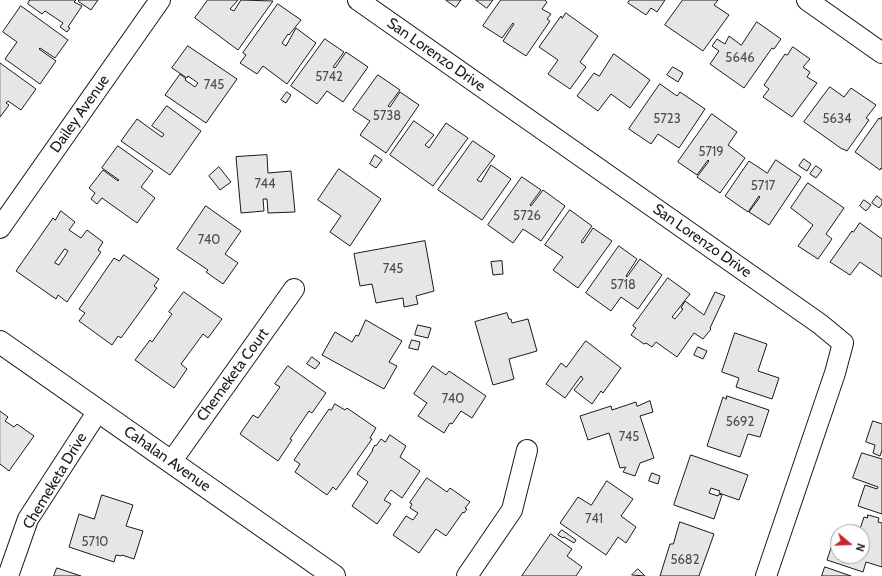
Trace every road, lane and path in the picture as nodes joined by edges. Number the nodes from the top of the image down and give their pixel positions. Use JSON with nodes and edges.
{"nodes":[{"id":1,"x":160,"y":0,"type":"edge"},
{"id":2,"x":358,"y":0,"type":"edge"},
{"id":3,"x":807,"y":0,"type":"edge"},
{"id":4,"x":882,"y":53,"type":"edge"},
{"id":5,"x":0,"y":228,"type":"edge"},
{"id":6,"x":294,"y":289,"type":"dead end"},
{"id":7,"x":0,"y":342,"type":"edge"},
{"id":8,"x":98,"y":411,"type":"junction"},
{"id":9,"x":527,"y":450,"type":"dead end"},
{"id":10,"x":171,"y":462,"type":"junction"},
{"id":11,"x":8,"y":576,"type":"edge"},
{"id":12,"x":334,"y":576,"type":"edge"},
{"id":13,"x":467,"y":576,"type":"edge"},
{"id":14,"x":766,"y":576,"type":"edge"}],
"edges":[{"from":1,"to":5,"type":"street","name":"Dailey Avenue"},
{"from":2,"to":14,"type":"street","name":"San Lorenzo Drive"},
{"from":3,"to":4,"type":"street"},
{"from":6,"to":10,"type":"street","name":"Chemeketa Court"},
{"from":7,"to":8,"type":"street","name":"Cahalan Avenue"},
{"from":8,"to":10,"type":"street","name":"Cahalan Avenue"},
{"from":8,"to":11,"type":"street","name":"Chemeketa Drive"},
{"from":9,"to":13,"type":"street"},
{"from":10,"to":12,"type":"street","name":"Cahalan Avenue"}]}
